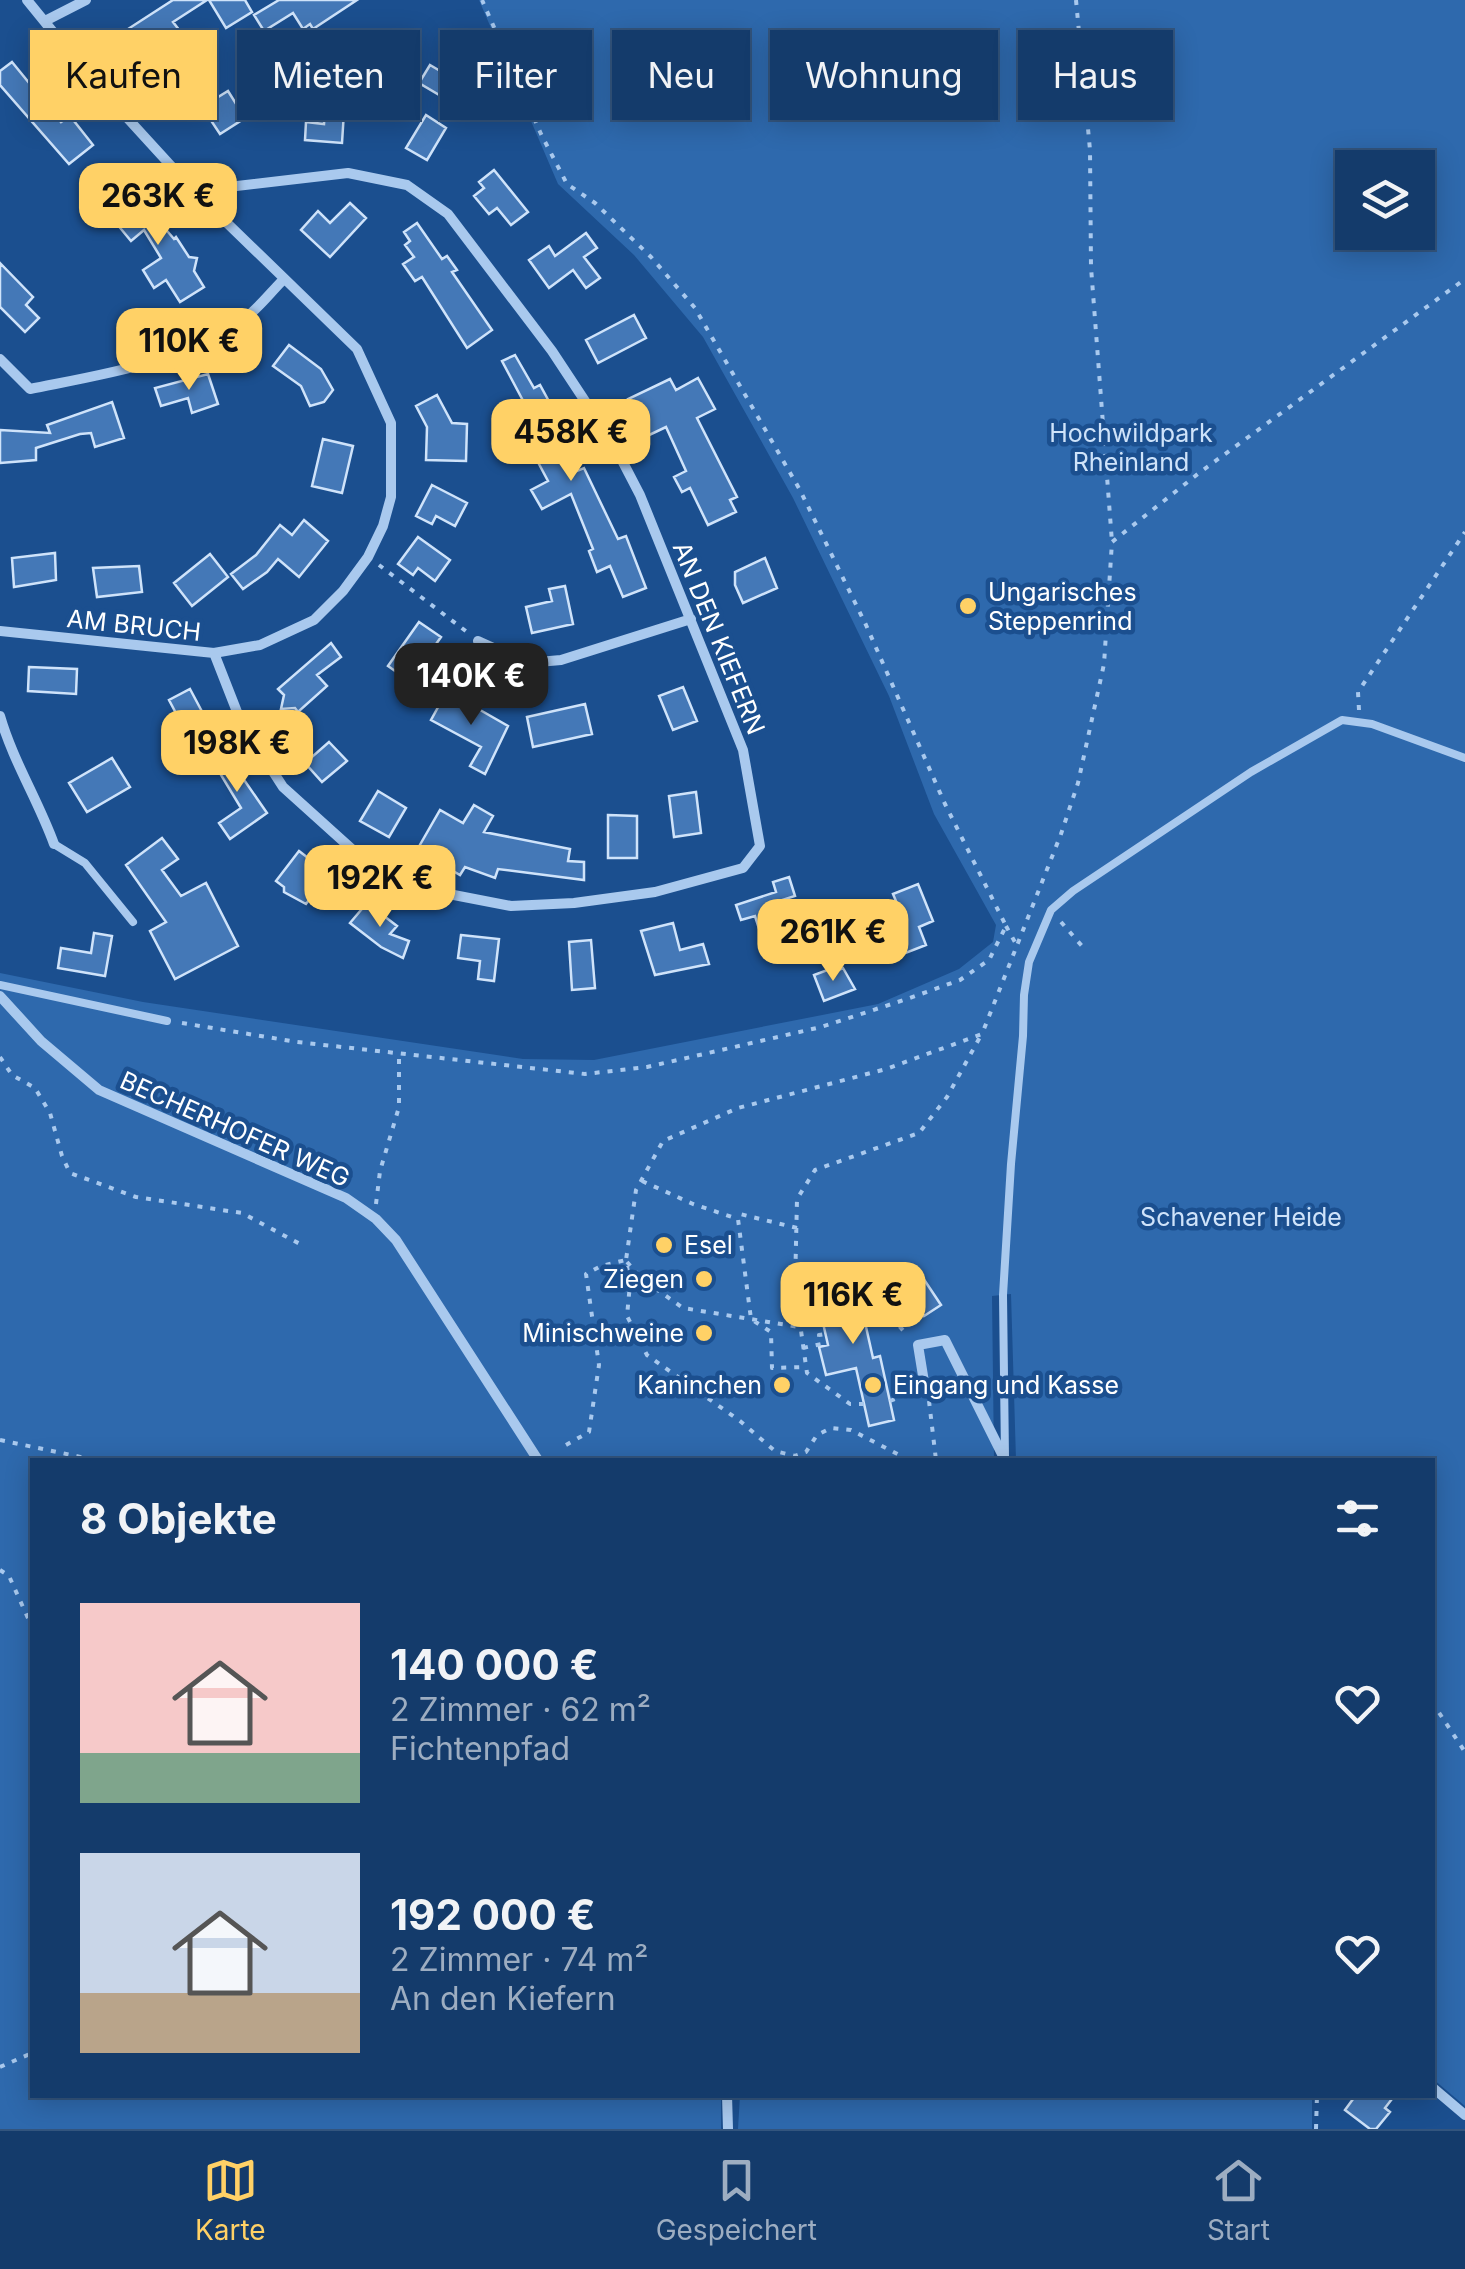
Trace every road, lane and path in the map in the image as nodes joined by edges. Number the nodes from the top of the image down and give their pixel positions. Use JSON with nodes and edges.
{"nodes":[{"id":1,"x":26,"y":0,"type":"edge"},
{"id":2,"x":86,"y":0,"type":"edge"},
{"id":3,"x":482,"y":0,"type":"edge"},
{"id":4,"x":1076,"y":0,"type":"edge"},
{"id":5,"x":45,"y":21,"type":"junction"},
{"id":6,"x":194,"y":191,"type":"junction"},
{"id":7,"x":1465,"y":279,"type":"edge"},
{"id":8,"x":283,"y":280,"type":"junction"},
{"id":9,"x":0,"y":359,"type":"edge"},
{"id":10,"x":1465,"y":532,"type":"edge"},
{"id":11,"x":1112,"y":542,"type":"junction"},
{"id":12,"x":368,"y":556,"type":"junction"},
{"id":13,"x":691,"y":619,"type":"junction"},
{"id":14,"x":0,"y":631,"type":"edge"},
{"id":15,"x":478,"y":641,"type":"joint"},
{"id":16,"x":214,"y":654,"type":"junction"},
{"id":17,"x":0,"y":716,"type":"edge"},
{"id":18,"x":1372,"y":724,"type":"junction"},
{"id":19,"x":1465,"y":758,"type":"edge"},
{"id":20,"x":54,"y":844,"type":"joint"},
{"id":21,"x":1051,"y":910,"type":"junction"},
{"id":22,"x":133,"y":922,"type":"dead end"},
{"id":23,"x":1006,"y":926,"type":"junction"},
{"id":24,"x":1017,"y":945,"type":"junction"},
{"id":25,"x":1082,"y":946,"type":"dead end"},
{"id":26,"x":1029,"y":962,"type":"junction"},
{"id":27,"x":0,"y":985,"type":"edge"},
{"id":28,"x":0,"y":996,"type":"edge"},
{"id":29,"x":167,"y":1021,"type":"joint"},
{"id":30,"x":982,"y":1034,"type":"junction"},
{"id":31,"x":400,"y":1052,"type":"junction"},
{"id":32,"x":0,"y":1057,"type":"edge"},
{"id":33,"x":642,"y":1181,"type":"junction"},
{"id":34,"x":738,"y":1218,"type":"junction"},
{"id":35,"x":376,"y":1219,"type":"junction"},
{"id":36,"x":797,"y":1228,"type":"junction"},
{"id":37,"x":300,"y":1244,"type":"dead end"},
{"id":38,"x":626,"y":1260,"type":"junction"},
{"id":39,"x":796,"y":1274,"type":"junction"},
{"id":40,"x":860,"y":1296,"type":"dead end"},
{"id":41,"x":878,"y":1302,"type":"junction"},
{"id":42,"x":751,"y":1319,"type":"junction"},
{"id":43,"x":798,"y":1326,"type":"junction"},
{"id":44,"x":825,"y":1334,"type":"dead end"},
{"id":45,"x":918,"y":1345,"type":"junction"},
{"id":46,"x":803,"y":1348,"type":"junction"},
{"id":47,"x":806,"y":1367,"type":"junction"},
{"id":48,"x":925,"y":1388,"type":"junction"},
{"id":49,"x":890,"y":1402,"type":"dead end"},
{"id":50,"x":864,"y":1404,"type":"dead end"},
{"id":51,"x":0,"y":1440,"type":"edge"},
{"id":52,"x":566,"y":1445,"type":"dead end"},
{"id":53,"x":86,"y":1458,"type":"edge"},
{"id":54,"x":537,"y":1458,"type":"edge"},
{"id":55,"x":905,"y":1458,"type":"edge"},
{"id":56,"x":936,"y":1458,"type":"edge"},
{"id":57,"x":1004,"y":1458,"type":"edge"},
{"id":58,"x":1005,"y":1458,"type":"edge"},
{"id":59,"x":0,"y":1570,"type":"edge"},
{"id":60,"x":30,"y":1623,"type":"edge"},
{"id":61,"x":1435,"y":1707,"type":"edge"},
{"id":62,"x":1465,"y":1752,"type":"edge"},
{"id":63,"x":30,"y":2054,"type":"edge"},
{"id":64,"x":0,"y":2067,"type":"edge"},
{"id":65,"x":1435,"y":2090,"type":"edge"},
{"id":66,"x":727,"y":2098,"type":"edge"},
{"id":67,"x":1317,"y":2098,"type":"edge"},
{"id":68,"x":1465,"y":2115,"type":"edge"},
{"id":69,"x":728,"y":2129,"type":"edge"},
{"id":70,"x":1316,"y":2129,"type":"edge"}],
"edges":[{"from":1,"to":5,"type":"street","name":"AM BRUCH"},
{"from":2,"to":5,"type":"street"},
{"from":3,"to":23,"type":"path"},
{"from":4,"to":11,"type":"path"},
{"from":5,"to":6,"type":"street","name":"AM BRUCH"},
{"from":6,"to":8,"type":"street","name":"AM BRUCH"},
{"from":6,"to":13,"type":"street","name":"AN DEN KIEFERN"},
{"from":7,"to":11,"type":"path"},
{"from":8,"to":9,"type":"street"},
{"from":8,"to":12,"type":"street","name":"AM BRUCH"},
{"from":10,"to":18,"type":"path"},
{"from":11,"to":24,"type":"path"},
{"from":12,"to":15,"type":"path"},
{"from":12,"to":16,"type":"street","name":"AM BRUCH"},
{"from":13,"to":15,"type":"street"},
{"from":13,"to":16,"type":"street","name":"AN DEN KIEFERN"},
{"from":14,"to":16,"type":"street","name":"AM BRUCH"},
{"from":17,"to":20,"type":"street"},
{"from":18,"to":19,"type":"lane"},
{"from":18,"to":21,"type":"lane"},
{"from":20,"to":22,"type":"lane"},
{"from":21,"to":25,"type":"path"},
{"from":21,"to":26,"type":"lane"},
{"from":23,"to":24,"type":"path"},
{"from":23,"to":31,"type":"path"},
{"from":24,"to":26,"type":"path"},
{"from":24,"to":30,"type":"path"},
{"from":26,"to":58,"type":"lane"},
{"from":27,"to":29,"type":"lane"},
{"from":28,"to":35,"type":"street","name":"BECHERHOFER WEG"},
{"from":29,"to":31,"type":"path"},
{"from":30,"to":33,"type":"path"},
{"from":30,"to":36,"type":"path"},
{"from":31,"to":35,"type":"path"},
{"from":32,"to":37,"type":"path"},
{"from":33,"to":34,"type":"path"},
{"from":33,"to":38,"type":"path"},
{"from":34,"to":36,"type":"path"},
{"from":34,"to":42,"type":"path"},
{"from":35,"to":54,"type":"street","name":"BECHERHOFER WEG"},
{"from":36,"to":39,"type":"path"},
{"from":38,"to":42,"type":"path"},
{"from":38,"to":52,"type":"path"},
{"from":38,"to":55,"type":"path"},
{"from":39,"to":41,"type":"path"},
{"from":39,"to":43,"type":"path"},
{"from":40,"to":41,"type":"path"},
{"from":41,"to":45,"type":"path"},
{"from":42,"to":43,"type":"path"},
{"from":42,"to":47,"type":"path"},
{"from":43,"to":46,"type":"path"},
{"from":44,"to":46,"type":"path"},
{"from":45,"to":48,"type":"street"},
{"from":45,"to":57,"type":"street"},
{"from":46,"to":47,"type":"path"},
{"from":47,"to":50,"type":"path"},
{"from":48,"to":49,"type":"path"},
{"from":48,"to":56,"type":"path"},
{"from":51,"to":53,"type":"path"},
{"from":59,"to":60,"type":"path"},
{"from":61,"to":62,"type":"path"},
{"from":63,"to":64,"type":"path"},
{"from":65,"to":68,"type":"street"},
{"from":66,"to":69,"type":"street"},
{"from":67,"to":70,"type":"path"}]}
